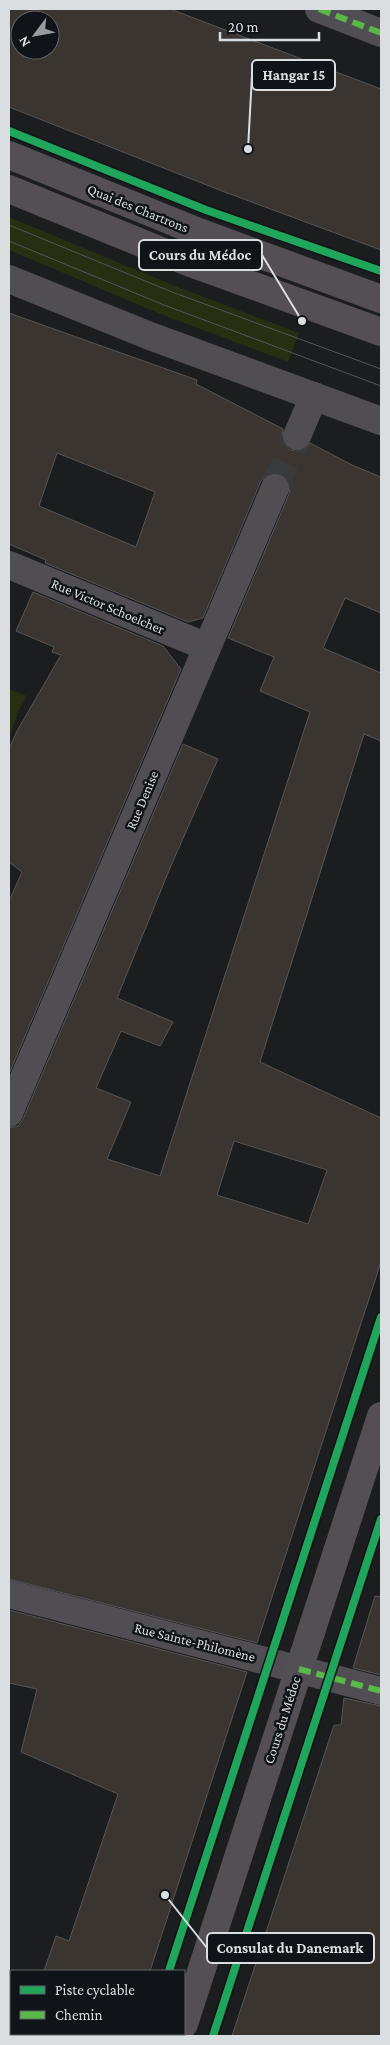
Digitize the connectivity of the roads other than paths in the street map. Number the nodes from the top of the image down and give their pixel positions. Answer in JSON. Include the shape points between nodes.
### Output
{"nodes":[{"id":1,"x":319,"y":9,"type":"edge"},
{"id":2,"x":381,"y":33,"type":"edge"},
{"id":3,"x":9,"y":155,"type":"edge"},
{"id":4,"x":9,"y":189,"type":"edge"},
{"id":5,"x":9,"y":279,"type":"edge"},
{"id":6,"x":381,"y":299,"type":"edge"},
{"id":7,"x":381,"y":332,"type":"edge"},
{"id":8,"x":314,"y":396,"type":"junction"},
{"id":9,"x":381,"y":421,"type":"edge"},
{"id":10,"x":297,"y":436,"type":"tunnel mouth"},
{"id":11,"x":275,"y":488,"type":"tunnel mouth"},
{"id":12,"x":9,"y":565,"type":"edge"},
{"id":13,"x":207,"y":647,"type":"junction"},
{"id":14,"x":9,"y":1113,"type":"edge"},
{"id":15,"x":381,"y":1416,"type":"edge"},
{"id":16,"x":9,"y":1594,"type":"edge"},
{"id":17,"x":299,"y":1669,"type":"junction"},
{"id":18,"x":381,"y":1691,"type":"edge"},
{"id":19,"x":185,"y":2021,"type":"edge"}],
"edges":[{"from":1,"to":2,"type":"street"},
{"from":3,"to":6,"type":"main road","name":"Quai des Chartrons","via":[[196,231]]},
{"from":4,"to":7,"type":"main road","via":[[188,262]]},
{"from":5,"to":8,"type":"street","via":[[150,336]]},
{"from":8,"to":9,"type":"street"},
{"from":8,"to":10,"type":"street"},
{"from":11,"to":13,"type":"street","name":"Rue Denise"},
{"from":12,"to":13,"type":"street","name":"Rue Victor Schoelcher"},
{"from":13,"to":14,"type":"street","name":"Rue Denise"},
{"from":15,"to":17,"type":"main road","name":"Cours du Médoc"},
{"from":16,"to":17,"type":"street","name":"Rue Sainte-Philomène"},
{"from":17,"to":18,"type":"street","name":"Rue Sainte-Philomène"},
{"from":17,"to":19,"type":"main road","name":"Cours du Médoc"}]}
